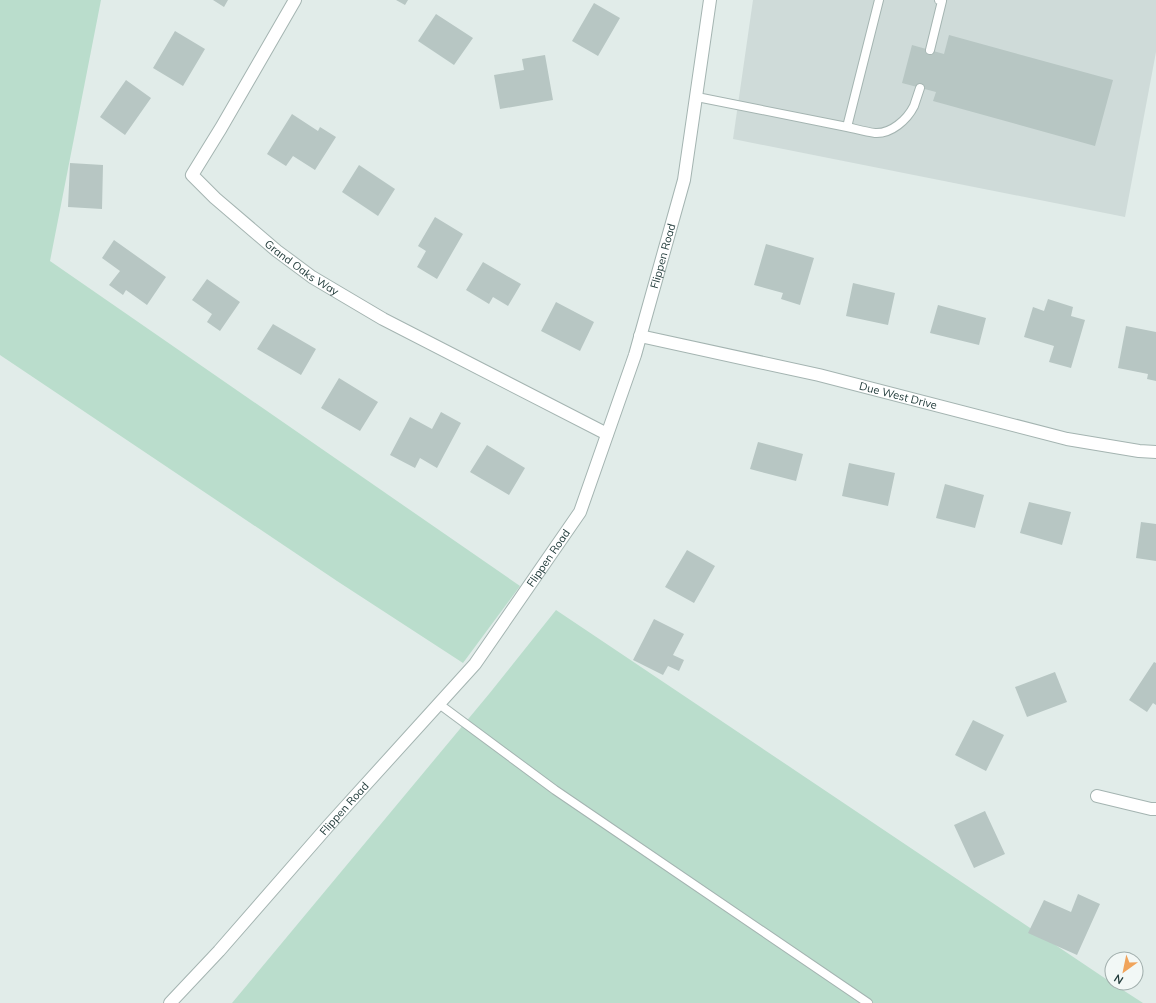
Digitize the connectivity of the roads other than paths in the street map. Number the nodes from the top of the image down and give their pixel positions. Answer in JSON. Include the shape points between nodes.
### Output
{"nodes":[{"id":1,"x":296,"y":0,"type":"edge"},
{"id":2,"x":710,"y":0,"type":"edge"},
{"id":3,"x":879,"y":0,"type":"edge"},
{"id":4,"x":939,"y":0,"type":"edge"},
{"id":5,"x":930,"y":50,"type":"dead end"},
{"id":6,"x":920,"y":88,"type":"dead end"},
{"id":7,"x":697,"y":97,"type":"junction"},
{"id":8,"x":847,"y":127,"type":"junction"},
{"id":9,"x":640,"y":336,"type":"junction"},
{"id":10,"x":607,"y":434,"type":"junction"},
{"id":11,"x":1156,"y":452,"type":"edge"},
{"id":12,"x":439,"y":704,"type":"junction"},
{"id":13,"x":1096,"y":796,"type":"dead end"},
{"id":14,"x":1156,"y":809,"type":"edge"},
{"id":15,"x":170,"y":1003,"type":"edge"},
{"id":16,"x":868,"y":1003,"type":"edge"}],
"edges":[{"from":1,"to":10,"type":"street","name":"Grand Oaks Way","via":[[192,175],[277,251],[312,277],[383,319]]},
{"from":2,"to":7,"type":"street","name":"Flippen Road"},
{"from":3,"to":8,"type":"lane"},
{"from":4,"to":5,"type":"lane","via":[[942,1]]},
{"from":6,"to":8,"type":"lane","via":[[914,106],[905,118],[890,130],[875,133]]},
{"from":7,"to":8,"type":"lane"},
{"from":7,"to":9,"type":"street","name":"Flippen Road","via":[[684,180]]},
{"from":9,"to":10,"type":"street","name":"Flippen Road"},
{"from":9,"to":11,"type":"street","name":"Due West Drive","via":[[818,375],[1067,439]]},
{"from":10,"to":12,"type":"street","name":"Flippen Road","via":[[580,512],[475,664]]},
{"from":12,"to":15,"type":"street","name":"Flippen Road"},
{"from":12,"to":16,"type":"lane","via":[[554,790]]},
{"from":13,"to":14,"type":"street"}]}
